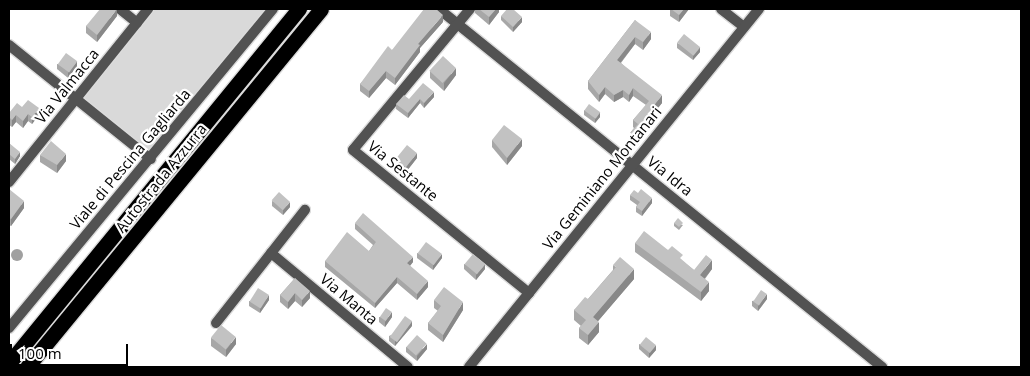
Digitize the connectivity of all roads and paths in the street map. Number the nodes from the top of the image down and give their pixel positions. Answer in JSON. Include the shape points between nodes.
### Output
{"nodes":[{"id":1,"x":120,"y":9,"type":"edge"},
{"id":2,"x":148,"y":9,"type":"edge"},
{"id":3,"x":273,"y":9,"type":"edge"},
{"id":4,"x":299,"y":9,"type":"edge"},
{"id":5,"x":321,"y":9,"type":"edge"},
{"id":6,"x":439,"y":9,"type":"edge"},
{"id":7,"x":470,"y":9,"type":"edge"},
{"id":8,"x":721,"y":9,"type":"edge"},
{"id":9,"x":759,"y":9,"type":"edge"},
{"id":10,"x":137,"y":22,"type":"junction"},
{"id":11,"x":458,"y":24,"type":"junction"},
{"id":12,"x":744,"y":27,"type":"junction"},
{"id":13,"x":9,"y":45,"type":"edge"},
{"id":14,"x":76,"y":98,"type":"junction"},
{"id":15,"x":150,"y":159,"type":"junction"},
{"id":16,"x":632,"y":166,"type":"junction"},
{"id":17,"x":11,"y":175,"type":"edge"},
{"id":18,"x":305,"y":210,"type":"dead end"},
{"id":19,"x":271,"y":253,"type":"junction"},
{"id":20,"x":529,"y":293,"type":"junction"},
{"id":21,"x":216,"y":323,"type":"dead end"},
{"id":22,"x":9,"y":328,"type":"edge"},
{"id":23,"x":9,"y":363,"type":"edge"},
{"id":24,"x":27,"y":367,"type":"edge"},
{"id":25,"x":408,"y":367,"type":"edge"},
{"id":26,"x":469,"y":367,"type":"edge"},
{"id":27,"x":882,"y":367,"type":"edge"}],
"edges":[{"from":1,"to":10,"type":"street"},
{"from":2,"to":10,"type":"street","name":"Via Valmacca"},
{"from":3,"to":15,"type":"street","name":"Viale di Pescina Gagliarda"},
{"from":4,"to":23,"type":"highway","name":"Autostrada Azzurra"},
{"from":5,"to":24,"type":"highway","name":"Autostrada Azzurra"},
{"from":6,"to":11,"type":"street","name":"Via Idra"},
{"from":7,"to":11,"type":"street","name":"Via Sestante"},
{"from":8,"to":12,"type":"street"},
{"from":9,"to":12,"type":"street","name":"Via Geminiano Montanari"},
{"from":10,"to":14,"type":"street","name":"Via Valmacca"},
{"from":11,"to":16,"type":"street","name":"Via Idra"},
{"from":11,"to":20,"type":"street","name":"Via Sestante","via":[[354,150]]},
{"from":12,"to":16,"type":"street","name":"Via Geminiano Montanari"},
{"from":13,"to":14,"type":"street"},
{"from":14,"to":15,"type":"street"},
{"from":14,"to":17,"type":"street","name":"Via Valmacca"},
{"from":15,"to":22,"type":"street","name":"Viale di Pescina Gagliarda"},
{"from":16,"to":20,"type":"street","name":"Via Geminiano Montanari"},
{"from":16,"to":27,"type":"street","name":"Via Idra"},
{"from":18,"to":19,"type":"street"},
{"from":19,"to":21,"type":"street"},
{"from":19,"to":25,"type":"street","name":"Via Manta"},
{"from":20,"to":26,"type":"street","name":"Via Geminiano Montanari"}]}
